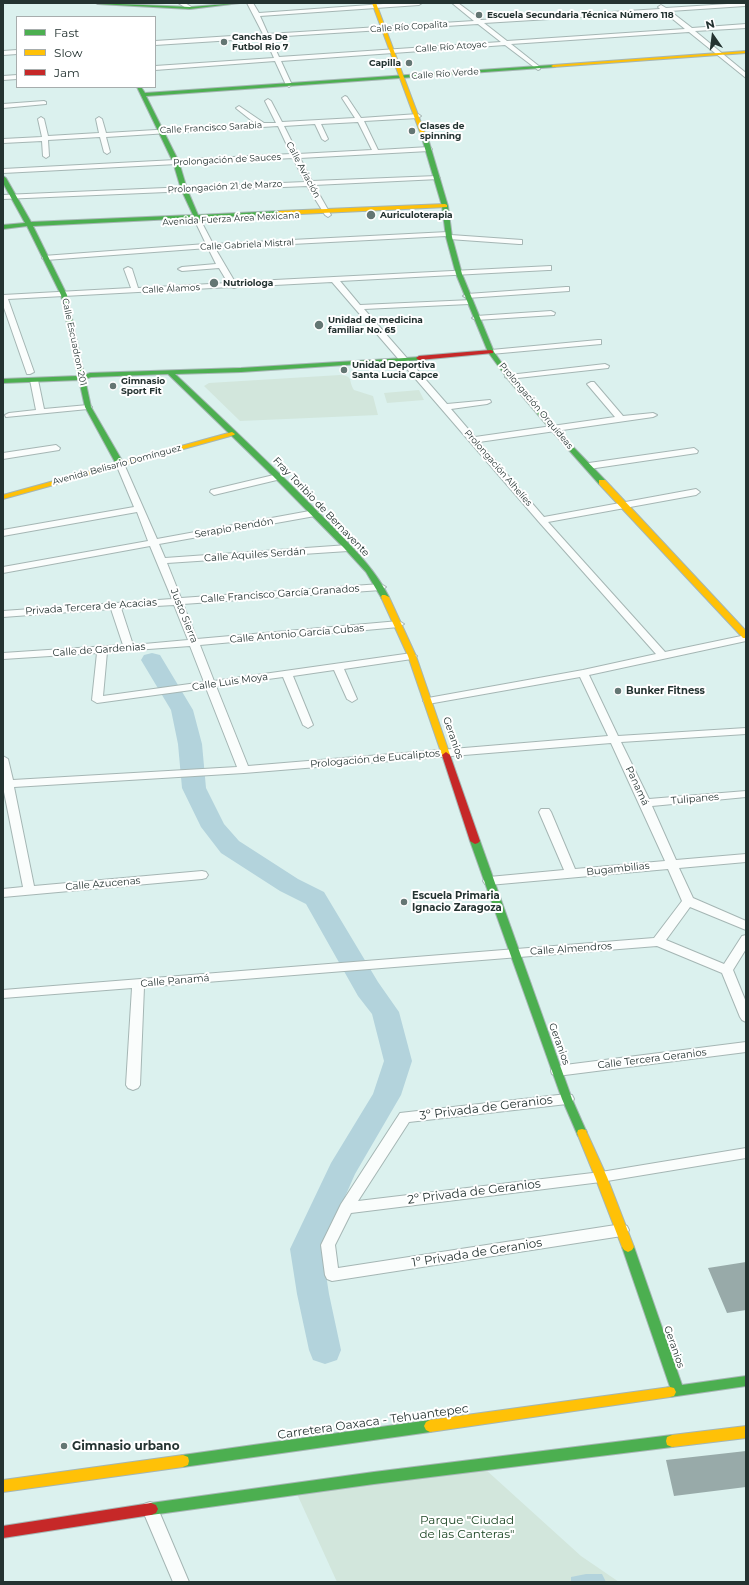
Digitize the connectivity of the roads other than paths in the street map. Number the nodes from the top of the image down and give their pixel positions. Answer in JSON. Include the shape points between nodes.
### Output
{"nodes":[{"id":1,"x":94,"y":3,"type":"edge"},
{"id":2,"x":181,"y":3,"type":"edge"},
{"id":3,"x":235,"y":3,"type":"edge"},
{"id":4,"x":250,"y":3,"type":"edge"},
{"id":5,"x":419,"y":3,"type":"edge"},
{"id":6,"x":455,"y":3,"type":"edge"},
{"id":7,"x":655,"y":3,"type":"edge"},
{"id":8,"x":375,"y":4,"type":"edge"},
{"id":9,"x":743,"y":5,"type":"dead end"},
{"id":10,"x":99,"y":8,"type":"edge"},
{"id":11,"x":190,"y":8,"type":"junction"},
{"id":12,"x":664,"y":10,"type":"junction"},
{"id":13,"x":257,"y":15,"type":"junction"},
{"id":14,"x":480,"y":22,"type":"junction"},
{"id":15,"x":746,"y":26,"type":"edge"},
{"id":16,"x":385,"y":29,"type":"junction"},
{"id":17,"x":691,"y":31,"type":"junction"},
{"id":18,"x":267,"y":36,"type":"junction"},
{"id":19,"x":156,"y":43,"type":"edge"},
{"id":20,"x":508,"y":44,"type":"junction"},
{"id":21,"x":394,"y":51,"type":"junction"},
{"id":22,"x":16,"y":52,"type":"edge"},
{"id":23,"x":746,"y":52,"type":"edge"},
{"id":24,"x":3,"y":53,"type":"edge"},
{"id":25,"x":721,"y":54,"type":"junction"},
{"id":26,"x":278,"y":59,"type":"junction"},
{"id":27,"x":156,"y":68,"type":"edge"},
{"id":28,"x":538,"y":68,"type":"junction"},
{"id":29,"x":746,"y":76,"type":"edge"},
{"id":30,"x":16,"y":77,"type":"edge"},
{"id":31,"x":403,"y":77,"type":"junction"},
{"id":32,"x":3,"y":78,"type":"edge"},
{"id":33,"x":289,"y":85,"type":"junction"},
{"id":34,"x":141,"y":91,"type":"edge"},
{"id":35,"x":345,"y":98,"type":"dead end"},
{"id":36,"x":268,"y":101,"type":"dead end"},
{"id":37,"x":44,"y":103,"type":"dead end"},
{"id":38,"x":3,"y":106,"type":"edge"},
{"id":39,"x":239,"y":108,"type":"dead end"},
{"id":40,"x":418,"y":116,"type":"junction"},
{"id":41,"x":41,"y":119,"type":"dead end"},
{"id":42,"x":99,"y":119,"type":"dead end"},
{"id":43,"x":360,"y":120,"type":"junction"},
{"id":44,"x":317,"y":122,"type":"junction"},
{"id":45,"x":279,"y":124,"type":"junction"},
{"id":46,"x":262,"y":125,"type":"junction"},
{"id":47,"x":160,"y":131,"type":"junction"},
{"id":48,"x":102,"y":134,"type":"junction"},
{"id":49,"x":45,"y":138,"type":"junction"},
{"id":50,"x":324,"y":139,"type":"dead end"},
{"id":51,"x":3,"y":141,"type":"edge"},
{"id":52,"x":428,"y":149,"type":"junction"},
{"id":53,"x":107,"y":152,"type":"dead end"},
{"id":54,"x":376,"y":152,"type":"junction"},
{"id":55,"x":46,"y":156,"type":"dead end"},
{"id":56,"x":296,"y":156,"type":"junction"},
{"id":57,"x":176,"y":162,"type":"junction"},
{"id":58,"x":3,"y":171,"type":"edge"},
{"id":59,"x":3,"y":178,"type":"edge"},
{"id":60,"x":437,"y":178,"type":"junction"},
{"id":61,"x":309,"y":183,"type":"junction"},
{"id":62,"x":184,"y":189,"type":"junction"},
{"id":63,"x":3,"y":197,"type":"edge"},
{"id":64,"x":14,"y":197,"type":"junction"},
{"id":65,"x":445,"y":208,"type":"junction"},
{"id":66,"x":327,"y":213,"type":"junction"},
{"id":67,"x":197,"y":219,"type":"junction"},
{"id":68,"x":29,"y":226,"type":"junction"},
{"id":69,"x":3,"y":227,"type":"edge"},
{"id":70,"x":449,"y":236,"type":"junction"},
{"id":71,"x":519,"y":242,"type":"dead end"},
{"id":72,"x":211,"y":246,"type":"junction"},
{"id":73,"x":46,"y":258,"type":"junction"},
{"id":74,"x":221,"y":266,"type":"junction"},
{"id":75,"x":548,"y":268,"type":"dead end"},
{"id":76,"x":128,"y":269,"type":"dead end"},
{"id":77,"x":182,"y":269,"type":"dead end"},
{"id":78,"x":459,"y":274,"type":"junction"},
{"id":79,"x":335,"y":280,"type":"junction"},
{"id":80,"x":234,"y":286,"type":"junction"},
{"id":81,"x":566,"y":289,"type":"dead end"},
{"id":82,"x":136,"y":291,"type":"junction"},
{"id":83,"x":64,"y":295,"type":"junction"},
{"id":84,"x":3,"y":297,"type":"edge"},
{"id":85,"x":468,"y":299,"type":"junction"},
{"id":86,"x":358,"y":307,"type":"junction"},
{"id":87,"x":551,"y":313,"type":"dead end"},
{"id":88,"x":476,"y":318,"type":"junction"},
{"id":89,"x":598,"y":342,"type":"dead end"},
{"id":90,"x":491,"y":352,"type":"junction"},
{"id":91,"x":404,"y":361,"type":"junction"},
{"id":92,"x":606,"y":366,"type":"dead end"},
{"id":93,"x":3,"y":373,"type":"edge"},
{"id":94,"x":171,"y":374,"type":"junction"},
{"id":95,"x":83,"y":375,"type":"junction"},
{"id":96,"x":32,"y":376,"type":"junction"},
{"id":97,"x":509,"y":377,"type":"junction"},
{"id":98,"x":3,"y":381,"type":"edge"},
{"id":99,"x":591,"y":384,"type":"dead end"},
{"id":100,"x":487,"y":402,"type":"dead end"},
{"id":101,"x":88,"y":407,"type":"junction"},
{"id":102,"x":445,"y":407,"type":"junction"},
{"id":103,"x":41,"y":412,"type":"junction"},
{"id":104,"x":9,"y":415,"type":"dead end"},
{"id":105,"x":654,"y":415,"type":"dead end"},
{"id":106,"x":621,"y":419,"type":"junction"},
{"id":107,"x":553,"y":428,"type":"junction"},
{"id":108,"x":232,"y":434,"type":"junction"},
{"id":109,"x":474,"y":440,"type":"junction"},
{"id":110,"x":56,"y":448,"type":"dead end"},
{"id":111,"x":694,"y":451,"type":"dead end"},
{"id":112,"x":3,"y":456,"type":"edge"},
{"id":113,"x":120,"y":464,"type":"junction"},
{"id":114,"x":589,"y":466,"type":"junction"},
{"id":115,"x":278,"y":477,"type":"junction"},
{"id":116,"x":214,"y":492,"type":"dead end"},
{"id":117,"x":696,"y":492,"type":"dead end"},
{"id":118,"x":3,"y":496,"type":"edge"},
{"id":119,"x":624,"y":505,"type":"junction"},
{"id":120,"x":140,"y":509,"type":"junction"},
{"id":121,"x":315,"y":513,"type":"junction"},
{"id":122,"x":542,"y":520,"type":"junction"},
{"id":123,"x":3,"y":534,"type":"edge"},
{"id":124,"x":154,"y":543,"type":"junction"},
{"id":125,"x":348,"y":548,"type":"junction"},
{"id":126,"x":161,"y":561,"type":"junction"},
{"id":127,"x":3,"y":570,"type":"edge"},
{"id":128,"x":381,"y":587,"type":"junction"},
{"id":129,"x":179,"y":602,"type":"junction"},
{"id":130,"x":115,"y":606,"type":"junction"},
{"id":131,"x":3,"y":614,"type":"edge"},
{"id":132,"x":399,"y":624,"type":"junction"},
{"id":133,"x":746,"y":637,"type":"edge"},
{"id":134,"x":194,"y":643,"type":"junction"},
{"id":135,"x":130,"y":648,"type":"junction"},
{"id":136,"x":102,"y":651,"type":"junction"},
{"id":137,"x":3,"y":656,"type":"edge"},
{"id":138,"x":412,"y":656,"type":"junction"},
{"id":139,"x":663,"y":656,"type":"junction"},
{"id":140,"x":338,"y":667,"type":"junction"},
{"id":141,"x":583,"y":673,"type":"junction"},
{"id":142,"x":287,"y":674,"type":"junction"},
{"id":143,"x":210,"y":685,"type":"junction"},
{"id":144,"x":352,"y":699,"type":"dead end"},
{"id":145,"x":428,"y":702,"type":"junction"},
{"id":146,"x":308,"y":725,"type":"dead end"},
{"id":147,"x":746,"y":731,"type":"edge"},
{"id":148,"x":615,"y":739,"type":"junction"},
{"id":149,"x":446,"y":753,"type":"junction"},
{"id":150,"x":3,"y":759,"type":"edge"},
{"id":151,"x":244,"y":770,"type":"junction"},
{"id":152,"x":6,"y":784,"type":"edge"},
{"id":153,"x":746,"y":794,"type":"edge"},
{"id":154,"x":645,"y":803,"type":"junction"},
{"id":155,"x":546,"y":812,"type":"dead end"},
{"id":156,"x":746,"y":858,"type":"edge"},
{"id":157,"x":671,"y":864,"type":"junction"},
{"id":158,"x":571,"y":873,"type":"junction"},
{"id":159,"x":202,"y":875,"type":"dead end"},
{"id":160,"x":490,"y":881,"type":"junction"},
{"id":161,"x":29,"y":890,"type":"junction"},
{"id":162,"x":3,"y":893,"type":"edge"},
{"id":163,"x":688,"y":901,"type":"junction"},
{"id":164,"x":746,"y":926,"type":"edge"},
{"id":165,"x":746,"y":939,"type":"edge"},
{"id":166,"x":658,"y":942,"type":"junction"},
{"id":167,"x":515,"y":953,"type":"junction"},
{"id":168,"x":371,"y":965,"type":"joint"},
{"id":169,"x":727,"y":970,"type":"junction"},
{"id":170,"x":138,"y":984,"type":"junction"},
{"id":171,"x":3,"y":994,"type":"edge"},
{"id":172,"x":746,"y":1017,"type":"edge"},
{"id":173,"x":746,"y":1047,"type":"edge"},
{"id":174,"x":557,"y":1071,"type":"junction"},
{"id":175,"x":133,"y":1085,"type":"dead end"},
{"id":176,"x":567,"y":1099,"type":"junction"},
{"id":177,"x":746,"y":1153,"type":"edge"},
{"id":178,"x":601,"y":1177,"type":"junction"},
{"id":179,"x":346,"y":1208,"type":"junction"},
{"id":180,"x":622,"y":1230,"type":"junction"},
{"id":181,"x":746,"y":1381,"type":"edge"},
{"id":182,"x":678,"y":1391,"type":"junction"},
{"id":183,"x":746,"y":1432,"type":"edge"},
{"id":184,"x":3,"y":1486,"type":"edge"},
{"id":185,"x":149,"y":1509,"type":"junction"},
{"id":186,"x":3,"y":1532,"type":"edge"},
{"id":187,"x":181,"y":1582,"type":"edge"}],
"edges":[{"from":1,"to":10,"type":"street"},
{"from":2,"to":11,"type":"street"},
{"from":3,"to":11,"type":"street"},
{"from":4,"to":13,"type":"street"},
{"from":5,"to":8,"type":"street"},
{"from":6,"to":14,"type":"street"},
{"from":7,"to":12,"type":"street"},
{"from":8,"to":13,"type":"street"},
{"from":8,"to":16,"type":"street","name":"Prolongación Orquídeas"},
{"from":9,"to":12,"type":"street","name":"Calle Río Copalita"},
{"from":10,"to":11,"type":"street"},
{"from":12,"to":14,"type":"street","name":"Calle Río Copalita"},
{"from":12,"to":17,"type":"street"},
{"from":13,"to":18,"type":"street"},
{"from":14,"to":16,"type":"street","name":"Calle Río Copalita"},
{"from":14,"to":20,"type":"street"},
{"from":15,"to":17,"type":"street","name":"Calle Río Atoyac"},
{"from":16,"to":18,"type":"street","name":"Calle Río Copalita"},
{"from":16,"to":21,"type":"street","name":"Prolongación Orquídeas"},
{"from":17,"to":20,"type":"street","name":"Calle Río Atoyac"},
{"from":17,"to":25,"type":"street"},
{"from":18,"to":19,"type":"street","name":"Calle Río Copalita"},
{"from":18,"to":26,"type":"street"},
{"from":20,"to":21,"type":"street","name":"Calle Río Atoyac"},
{"from":20,"to":28,"type":"street"},
{"from":21,"to":26,"type":"street","name":"Calle Río Atoyac"},
{"from":21,"to":31,"type":"street","name":"Prolongación Orquídeas"},
{"from":22,"to":24,"type":"street"},
{"from":23,"to":25,"type":"street","name":"Calle Río Verde"},
{"from":25,"to":28,"type":"street","name":"Calle Río Verde"},
{"from":25,"to":29,"type":"street"},
{"from":26,"to":27,"type":"street","name":"Calle Río Atoyac"},
{"from":26,"to":33,"type":"street"},
{"from":28,"to":31,"type":"street","name":"Calle Río Verde"},
{"from":30,"to":32,"type":"street"},
{"from":31,"to":33,"type":"street","name":"Calle Río Verde"},
{"from":31,"to":40,"type":"street","name":"Prolongación Orquídeas"},
{"from":33,"to":34,"type":"street","name":"Calle Río Verde"},
{"from":34,"to":47,"type":"street"},
{"from":35,"to":43,"type":"street"},
{"from":36,"to":45,"type":"street","name":"Calle Aviación"},
{"from":37,"to":38,"type":"street"},
{"from":39,"to":46,"type":"street"},
{"from":40,"to":43,"type":"street","name":"Calle Francisco Sarabia"},
{"from":40,"to":52,"type":"street","name":"Prolongación Orquídeas"},
{"from":41,"to":49,"type":"street"},
{"from":42,"to":48,"type":"street"},
{"from":43,"to":44,"type":"street","name":"Calle Francisco Sarabia"},
{"from":43,"to":54,"type":"street"},
{"from":44,"to":45,"type":"street","name":"Calle Francisco Sarabia"},
{"from":44,"to":50,"type":"street"},
{"from":45,"to":46,"type":"street","name":"Calle Francisco Sarabia"},
{"from":45,"to":56,"type":"street","name":"Calle Aviación"},
{"from":46,"to":47,"type":"street","name":"Calle Francisco Sarabia"},
{"from":47,"to":48,"type":"street","name":"Calle Francisco Sarabia"},
{"from":47,"to":57,"type":"street"},
{"from":48,"to":49,"type":"street","name":"Calle Francisco Sarabia"},
{"from":48,"to":53,"type":"street"},
{"from":49,"to":51,"type":"street","name":"Calle Francisco Sarabia"},
{"from":49,"to":55,"type":"street"},
{"from":52,"to":54,"type":"street","name":"Prolongación de Sauces"},
{"from":52,"to":60,"type":"street","name":"Prolongación Orquídeas"},
{"from":54,"to":56,"type":"street","name":"Prolongación de Sauces"},
{"from":56,"to":57,"type":"street","name":"Prolongación de Sauces"},
{"from":56,"to":61,"type":"street","name":"Calle Aviación"},
{"from":57,"to":58,"type":"street","name":"Prolongación de Sauces"},
{"from":57,"to":62,"type":"street"},
{"from":59,"to":64,"type":"street","name":"Calle Escuadron 201"},
{"from":60,"to":61,"type":"street","name":"Prolongación 21 de Marzo"},
{"from":60,"to":65,"type":"street","name":"Prolongación Orquídeas"},
{"from":61,"to":62,"type":"street","name":"Prolongación 21 de Marzo"},
{"from":61,"to":66,"type":"street","name":"Calle Aviación"},
{"from":62,"to":64,"type":"street","name":"Prolongación 21 de Marzo"},
{"from":62,"to":67,"type":"street"},
{"from":63,"to":64,"type":"street","name":"Prolongación 21 de Marzo"},
{"from":64,"to":68,"type":"street","name":"Calle Escuadron 201"},
{"from":65,"to":66,"type":"street","name":"Avenida Fuerza Área Mexicana"},
{"from":65,"to":70,"type":"street","name":"Prolongación Orquídeas"},
{"from":66,"to":67,"type":"street","name":"Avenida Fuerza Área Mexicana"},
{"from":67,"to":68,"type":"street","name":"Avenida Fuerza Área Mexicana"},
{"from":67,"to":72,"type":"street"},
{"from":68,"to":69,"type":"street","name":"Avenida Fuerza Área Mexicana"},
{"from":68,"to":73,"type":"street","name":"Calle Escuadron 201"},
{"from":70,"to":71,"type":"street","name":"Calle Gabriela Mistral"},
{"from":70,"to":72,"type":"street","name":"Calle Gabriela Mistral"},
{"from":70,"to":78,"type":"street","name":"Prolongación Orquídeas"},
{"from":72,"to":73,"type":"street","name":"Calle Gabriela Mistral"},
{"from":72,"to":74,"type":"street"},
{"from":73,"to":83,"type":"street","name":"Calle Escuadron 201"},
{"from":74,"to":77,"type":"street"},
{"from":74,"to":80,"type":"street"},
{"from":75,"to":78,"type":"street","name":"Calle Álamos"},
{"from":76,"to":82,"type":"street"},
{"from":78,"to":79,"type":"street","name":"Calle Álamos"},
{"from":78,"to":85,"type":"street","name":"Prolongación Orquídeas"},
{"from":79,"to":80,"type":"street","name":"Calle Álamos"},
{"from":79,"to":86,"type":"street","name":"Prolongación Alhelíes"},
{"from":80,"to":82,"type":"street","name":"Calle Álamos"},
{"from":81,"to":85,"type":"street"},
{"from":82,"to":83,"type":"street","name":"Calle Álamos"},
{"from":83,"to":84,"type":"street","name":"Calle Álamos"},
{"from":83,"to":95,"type":"street","name":"Calle Escuadron 201"},
{"from":84,"to":96,"type":"street"},
{"from":85,"to":86,"type":"street"},
{"from":85,"to":88,"type":"street","name":"Prolongación Orquídeas"},
{"from":86,"to":91,"type":"street","name":"Prolongación Alhelíes"},
{"from":87,"to":88,"type":"street"},
{"from":88,"to":90,"type":"street","name":"Prolongación Orquídeas"},
{"from":89,"to":90,"type":"street"},
{"from":90,"to":91,"type":"street"},
{"from":90,"to":97,"type":"street","name":"Prolongación Orquídeas"},
{"from":91,"to":94,"type":"street"},
{"from":91,"to":102,"type":"street","name":"Prolongación Alhelíes"},
{"from":92,"to":97,"type":"street"},
{"from":93,"to":96,"type":"street"},
{"from":94,"to":95,"type":"street"},
{"from":94,"to":108,"type":"street","name":"Fray Toribio de Bernavente"},
{"from":95,"to":96,"type":"street"},
{"from":95,"to":101,"type":"street","name":"Calle Escuadron 201"},
{"from":96,"to":98,"type":"street"},
{"from":96,"to":103,"type":"street"},
{"from":97,"to":107,"type":"street","name":"Prolongación Orquídeas"},
{"from":99,"to":106,"type":"street"},
{"from":100,"to":102,"type":"street"},
{"from":101,"to":103,"type":"street"},
{"from":101,"to":113,"type":"street","name":"Calle Escuadron 201"},
{"from":102,"to":109,"type":"street","name":"Prolongación Alhelíes"},
{"from":103,"to":104,"type":"street"},
{"from":105,"to":106,"type":"street"},
{"from":106,"to":107,"type":"street"},
{"from":107,"to":109,"type":"street"},
{"from":107,"to":114,"type":"street","name":"Prolongación Orquídeas"},
{"from":108,"to":113,"type":"street","name":"Avenida Belisario Domínguez"},
{"from":108,"to":115,"type":"street","name":"Fray Toribio de Bernavente"},
{"from":109,"to":122,"type":"street","name":"Prolongación Alhelíes"},
{"from":110,"to":112,"type":"street"},
{"from":111,"to":114,"type":"street"},
{"from":113,"to":118,"type":"street","name":"Avenida Belisario Domínguez"},
{"from":113,"to":120,"type":"street","name":"Justo Sierra"},
{"from":114,"to":119,"type":"street","name":"Prolongación Orquídeas"},
{"from":115,"to":116,"type":"street"},
{"from":115,"to":121,"type":"street","name":"Fray Toribio de Bernavente"},
{"from":117,"to":119,"type":"street"},
{"from":119,"to":122,"type":"street"},
{"from":119,"to":133,"type":"street","name":"Prolongación Orquídeas"},
{"from":120,"to":123,"type":"street"},
{"from":120,"to":124,"type":"street","name":"Justo Sierra"},
{"from":121,"to":124,"type":"street","name":"Serapio Rendón"},
{"from":121,"to":125,"type":"street","name":"Fray Toribio de Bernavente"},
{"from":122,"to":139,"type":"street","name":"Prolongación Alhelíes"},
{"from":124,"to":126,"type":"street","name":"Justo Sierra"},
{"from":124,"to":127,"type":"street","name":"Serapio Rendón"},
{"from":125,"to":126,"type":"street","name":"Calle Aquiles Serdán"},
{"from":125,"to":128,"type":"street","name":"Fray Toribio de Bernavente"},
{"from":126,"to":129,"type":"street","name":"Justo Sierra"},
{"from":128,"to":129,"type":"street","name":"Calle Francisco García Granados"},
{"from":128,"to":132,"type":"street","name":"Fray Toribio de Bernavente"},
{"from":129,"to":130,"type":"street","name":"Privada Tercera de Acacias"},
{"from":129,"to":134,"type":"street","name":"Justo Sierra"},
{"from":130,"to":131,"type":"street","name":"Privada Tercera de Acacias"},
{"from":130,"to":135,"type":"street"},
{"from":132,"to":134,"type":"street","name":"Calle Antonio García Cubas"},
{"from":132,"to":138,"type":"street","name":"Fray Toribio de Bernavente"},
{"from":133,"to":139,"type":"street"},
{"from":134,"to":135,"type":"street","name":"Calle de Gardenias"},
{"from":134,"to":143,"type":"street","name":"Justo Sierra"},
{"from":135,"to":136,"type":"street","name":"Calle de Gardenias"},
{"from":136,"to":137,"type":"street","name":"Calle de Gardenias"},
{"from":136,"to":143,"type":"street","name":"Calle Luis Moya","via":[[97,700]]},
{"from":138,"to":140,"type":"street","name":"Calle Luis Moya"},
{"from":138,"to":145,"type":"street","name":"Fray Toribio de Bernavente"},
{"from":139,"to":141,"type":"street"},
{"from":140,"to":142,"type":"street","name":"Calle Luis Moya"},
{"from":140,"to":144,"type":"street"},
{"from":141,"to":145,"type":"street"},
{"from":141,"to":148,"type":"street","name":"Panamá"},
{"from":142,"to":143,"type":"street","name":"Calle Luis Moya"},
{"from":142,"to":146,"type":"street"},
{"from":143,"to":151,"type":"street","name":"Justo Sierra"},
{"from":145,"to":149,"type":"street","name":"Geranios"},
{"from":147,"to":148,"type":"street","name":"Prologación de Eucaliptos"},
{"from":148,"to":149,"type":"street","name":"Prologación de Eucaliptos"},
{"from":148,"to":154,"type":"street","name":"Panamá"},
{"from":149,"to":151,"type":"street","name":"Prologación de Eucaliptos"},
{"from":149,"to":160,"type":"street","name":"Geranios"},
{"from":150,"to":152,"type":"street"},
{"from":151,"to":152,"type":"street","name":"Prologación de Eucaliptos"},
{"from":152,"to":161,"type":"street"},
{"from":153,"to":154,"type":"street","name":"Tulipanes"},
{"from":154,"to":157,"type":"street","name":"Panamá"},
{"from":155,"to":158,"type":"street"},
{"from":156,"to":157,"type":"street","name":"Bugambilias"},
{"from":157,"to":158,"type":"street","name":"Bugambilias"},
{"from":157,"to":163,"type":"street","name":"Panamá"},
{"from":158,"to":160,"type":"street","name":"Bugambilias"},
{"from":159,"to":161,"type":"street","name":"Calle Azucenas"},
{"from":160,"to":167,"type":"street","name":"Geranios"},
{"from":161,"to":162,"type":"street","name":"Calle Azucenas"},
{"from":163,"to":164,"type":"street"},
{"from":163,"to":166,"type":"street"},
{"from":165,"to":169,"type":"street"},
{"from":166,"to":167,"type":"street","name":"Calle Almendros"},
{"from":166,"to":169,"type":"street"},
{"from":167,"to":168,"type":"street","name":"Calle Almendros"},
{"from":167,"to":174,"type":"street","name":"Geranios"},
{"from":168,"to":170,"type":"street","name":"Calle Panamá"},
{"from":169,"to":172,"type":"street"},
{"from":170,"to":171,"type":"street","name":"Calle Panamá"},
{"from":170,"to":175,"type":"street"},
{"from":173,"to":174,"type":"street","name":"Calle Tercera Geranios"},
{"from":174,"to":176,"type":"street","name":"Geranios"},
{"from":176,"to":178,"type":"street","name":"Geranios"},
{"from":176,"to":179,"type":"street","name":"3º Privada de Geranios","via":[[405,1118]]},
{"from":177,"to":178,"type":"street","name":"2º Privada de Geranios"},
{"from":178,"to":179,"type":"street","name":"2º Privada de Geranios"},
{"from":178,"to":180,"type":"street","name":"Geranios"},
{"from":179,"to":180,"type":"street","name":"1º Privada de Geranios","via":[[328,1245],[332,1275]]},
{"from":180,"to":182,"type":"street","name":"Geranios"},
{"from":181,"to":182,"type":"street","name":"Carretera Oaxaca - Tehuantepec"},
{"from":182,"to":184,"type":"street","name":"Carretera Oaxaca - Tehuantepec"},
{"from":183,"to":185,"type":"street","via":[[540,1455]]},
{"from":185,"to":186,"type":"street"},
{"from":185,"to":187,"type":"street"}]}
